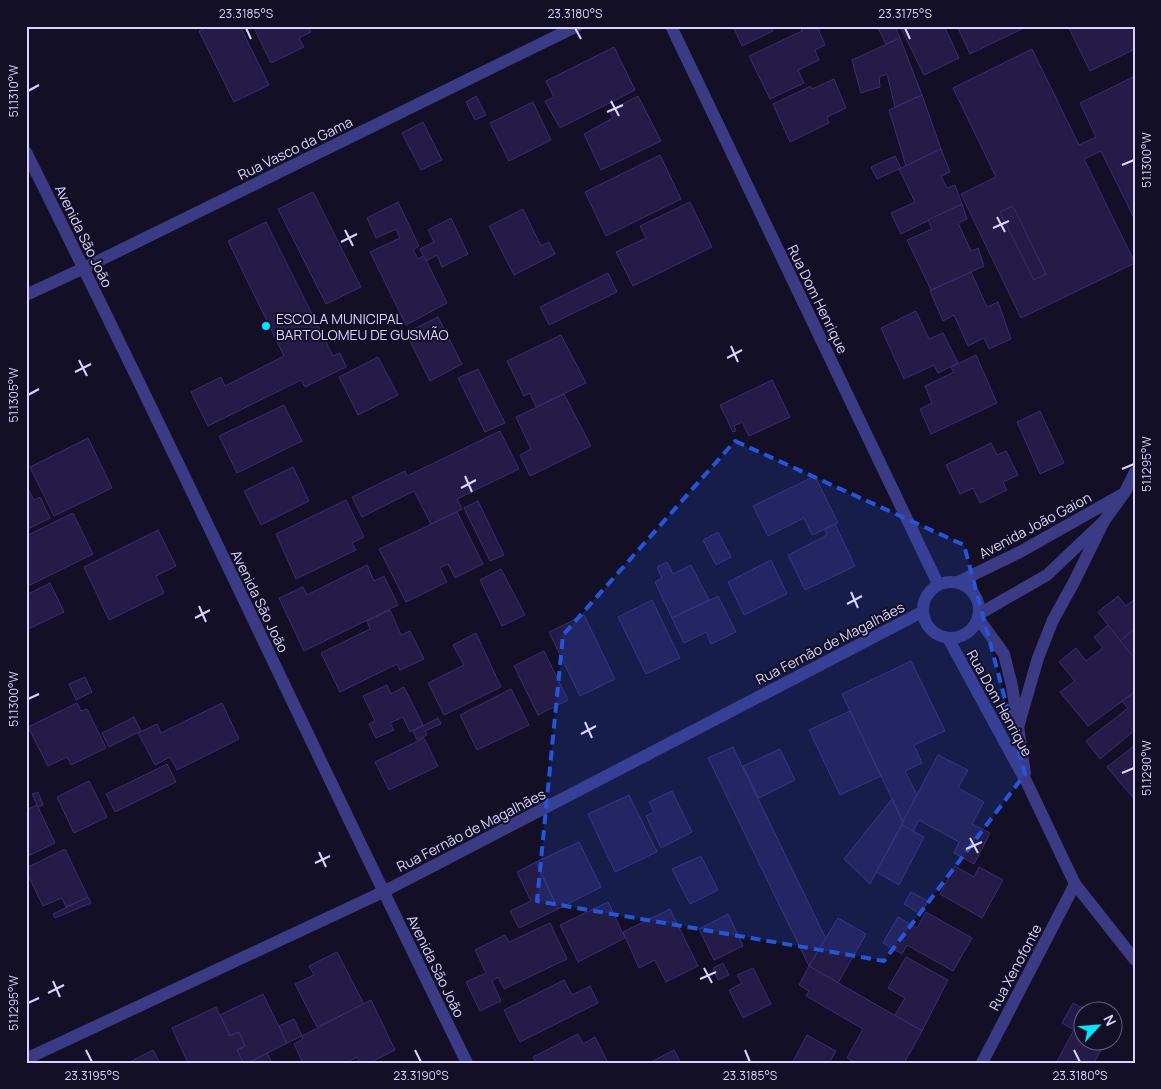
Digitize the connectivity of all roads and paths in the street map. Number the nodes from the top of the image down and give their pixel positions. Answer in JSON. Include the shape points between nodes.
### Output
{"nodes":[{"id":1,"x":577,"y":26,"type":"edge"},
{"id":2,"x":671,"y":26,"type":"edge"},
{"id":3,"x":26,"y":152,"type":"edge"},
{"id":4,"x":84,"y":268,"type":"junction"},
{"id":5,"x":26,"y":295,"type":"edge"},
{"id":6,"x":1135,"y":472,"type":"edge"},
{"id":7,"x":1125,"y":492,"type":"junction"},
{"id":8,"x":1104,"y":521,"type":"junction"},
{"id":9,"x":958,"y":582,"type":"junction"},
{"id":10,"x":938,"y":584,"type":"junction"},
{"id":11,"x":922,"y":612,"type":"junction"},
{"id":12,"x":978,"y":616,"type":"junction"},
{"id":13,"x":948,"y":638,"type":"junction"},
{"id":14,"x":1018,"y":727,"type":"junction"},
{"id":15,"x":1027,"y":783,"type":"junction"},
{"id":16,"x":1075,"y":884,"type":"junction"},
{"id":17,"x":383,"y":892,"type":"junction"},
{"id":18,"x":1135,"y":960,"type":"edge"},
{"id":19,"x":26,"y":1059,"type":"edge"},
{"id":20,"x":467,"y":1063,"type":"edge"},
{"id":21,"x":982,"y":1063,"type":"edge"}],
"edges":[{"from":1,"to":4,"type":"street","name":"Rua Vasco da Gama"},
{"from":2,"to":10,"type":"street","name":"Rua Dom Henrique"},
{"from":3,"to":4,"type":"street","name":"Avenida São João"},
{"from":4,"to":5,"type":"street","name":"Rua Vasco da Gama"},
{"from":4,"to":17,"type":"street","name":"Avenida São João"},
{"from":6,"to":7,"type":"street","name":"Avenida João Gaion"},
{"from":7,"to":8,"type":"street","name":"Avenida João Gaion"},
{"from":7,"to":9,"type":"street","name":"Avenida João Gaion","via":[[1028,548]]},
{"from":8,"to":12,"type":"street","name":"Avenida João Gaion","via":[[1046,575]]},
{"from":8,"to":14,"type":"street","via":[[1053,620]]},
{"from":9,"to":10,"type":"street"},
{"from":9,"to":12,"type":"street","via":[[974,594]]},
{"from":10,"to":11,"type":"street","via":[[926,595]]},
{"from":11,"to":13,"type":"street","via":[[930,630]]},
{"from":11,"to":17,"type":"street","name":"Rua Fernão de Magalhães"},
{"from":12,"to":13,"type":"street","via":[[972,629]]},
{"from":12,"to":14,"type":"street","name":"Rua Dom Henrique","via":[[1004,654]]},
{"from":13,"to":15,"type":"street","name":"Rua Dom Henrique"},
{"from":14,"to":15,"type":"street","name":"Rua Dom Henrique"},
{"from":15,"to":16,"type":"street","name":"Rua Dom Henrique"},
{"from":16,"to":18,"type":"street","name":"Rua Dom Henrique"},
{"from":16,"to":21,"type":"street","name":"Rua Xenofonte"},
{"from":17,"to":19,"type":"street","name":"Rua Fernão de Magalhães"},
{"from":17,"to":20,"type":"street","name":"Avenida São João"}]}
